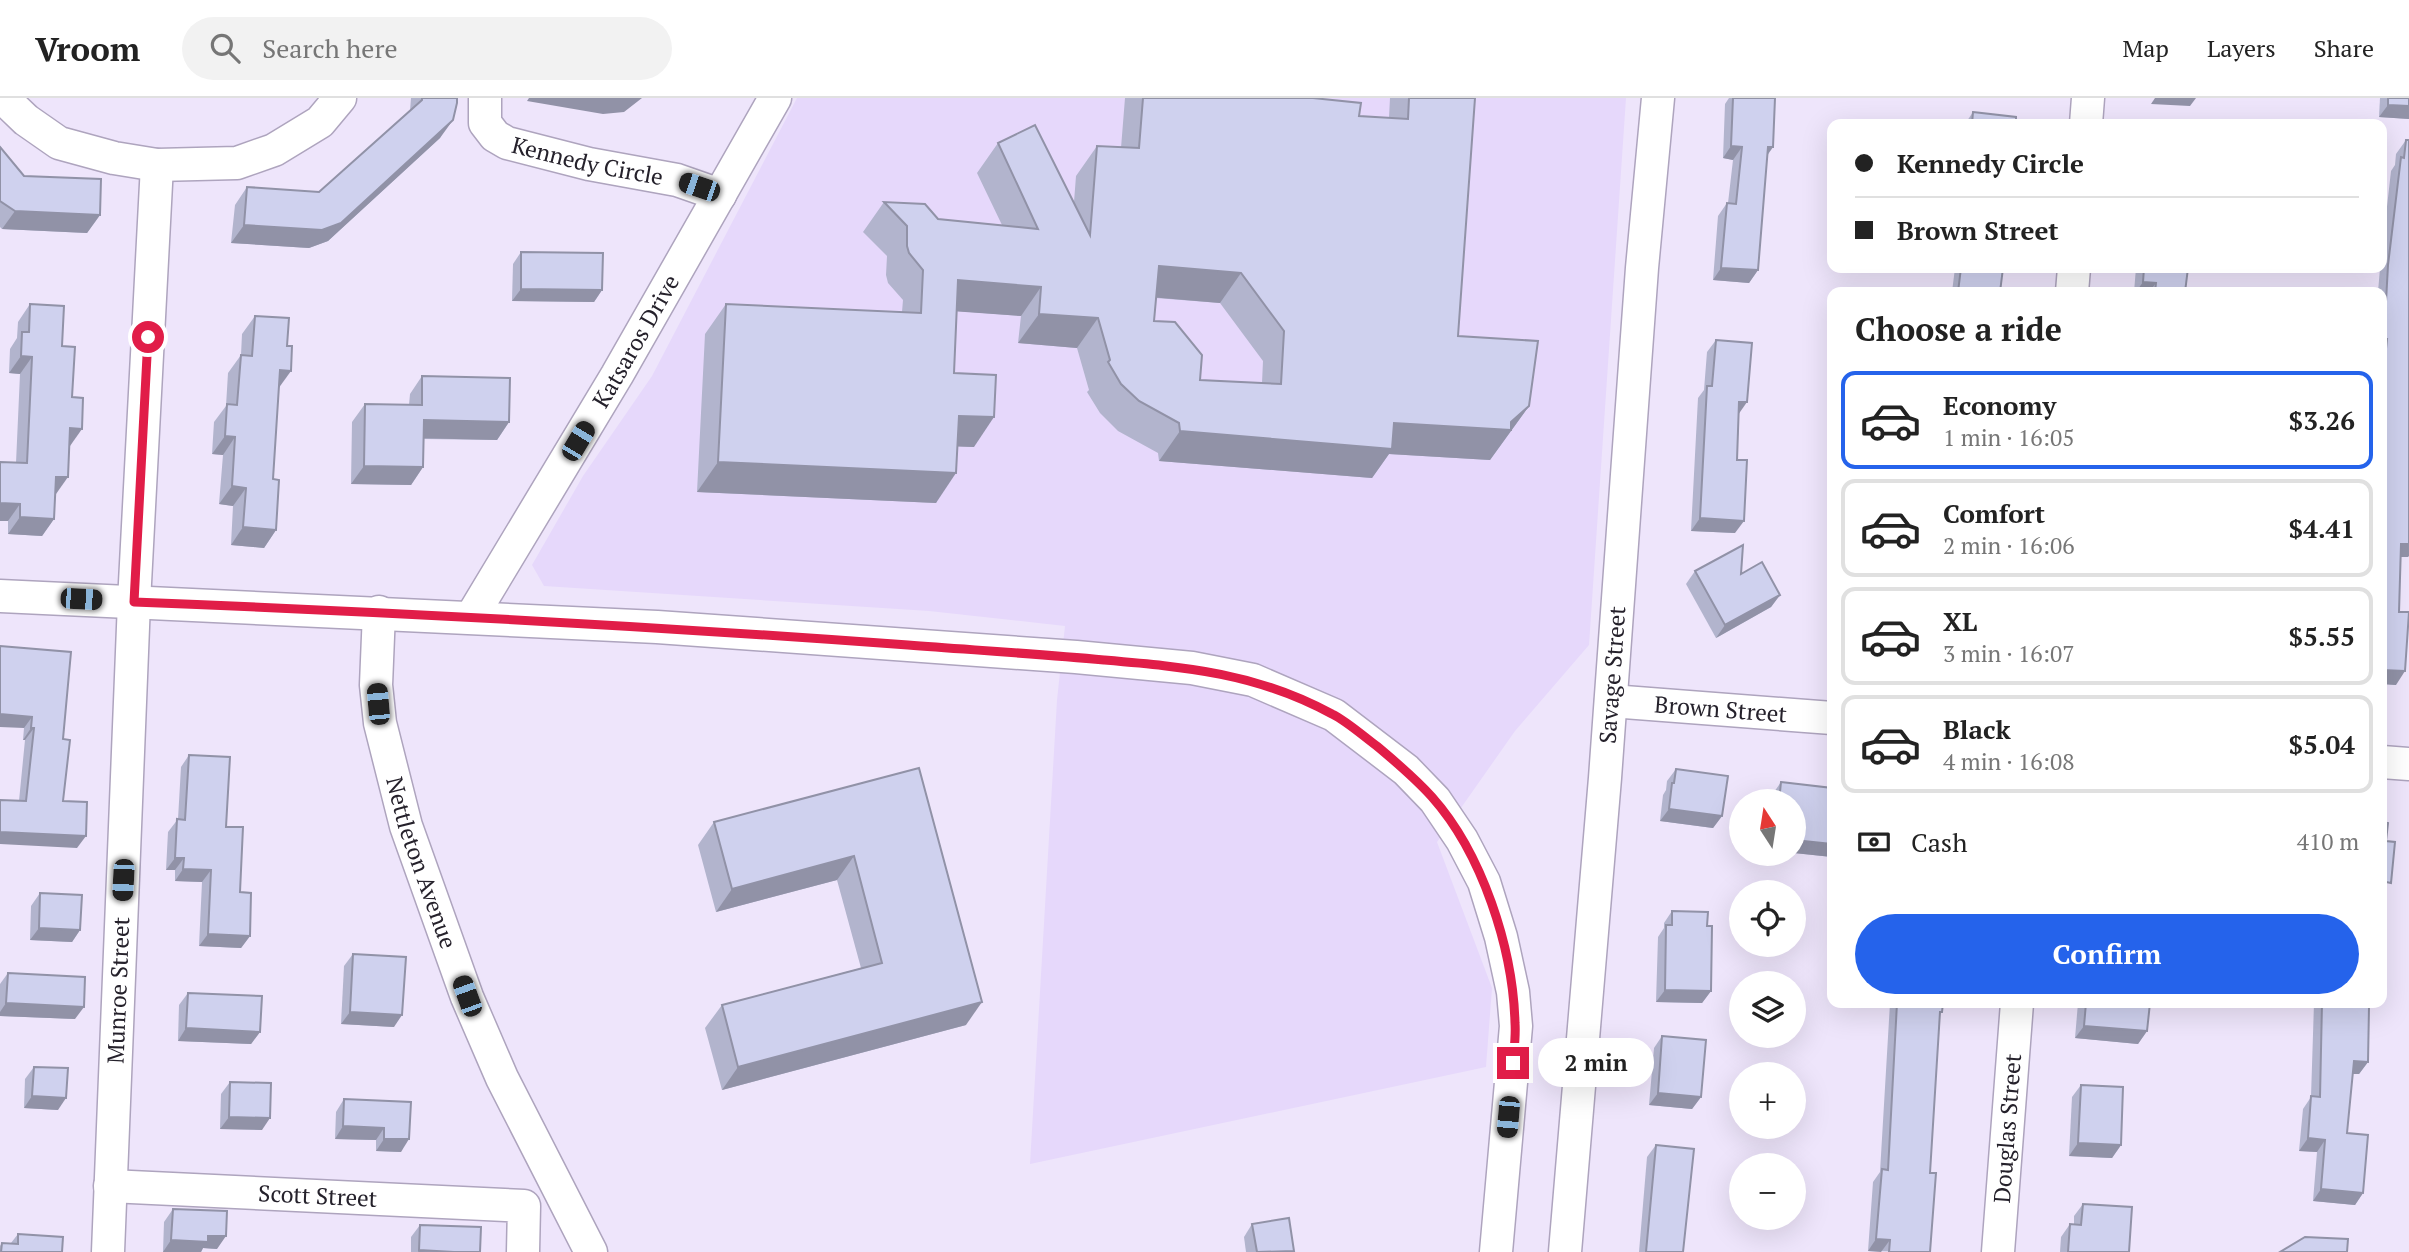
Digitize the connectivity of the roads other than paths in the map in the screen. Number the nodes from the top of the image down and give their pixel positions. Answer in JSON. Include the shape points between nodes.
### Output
{"nodes":[{"id":1,"x":2,"y":98,"type":"edge"},
{"id":2,"x":341,"y":98,"type":"edge"},
{"id":3,"x":485,"y":98,"type":"edge"},
{"id":4,"x":775,"y":98,"type":"edge"},
{"id":5,"x":1658,"y":98,"type":"edge"},
{"id":6,"x":2088,"y":98,"type":"edge"},
{"id":7,"x":2086,"y":119,"type":"edge"},
{"id":8,"x":157,"y":165,"type":"junction"},
{"id":9,"x":720,"y":195,"type":"junction"},
{"id":10,"x":0,"y":596,"type":"edge"},
{"id":11,"x":134,"y":602,"type":"junction"},
{"id":12,"x":379,"y":612,"type":"junction"},
{"id":13,"x":472,"y":617,"type":"junction"},
{"id":14,"x":1611,"y":701,"type":"junction"},
{"id":15,"x":1827,"y":718,"type":"edge"},
{"id":16,"x":2387,"y":762,"type":"edge"},
{"id":17,"x":2409,"y":764,"type":"edge"},
{"id":18,"x":2017,"y":1008,"type":"edge"},
{"id":19,"x":110,"y":1186,"type":"junction"},
{"id":20,"x":108,"y":1252,"type":"edge"},
{"id":21,"x":523,"y":1252,"type":"edge"},
{"id":22,"x":591,"y":1252,"type":"edge"},
{"id":23,"x":1496,"y":1252,"type":"edge"},
{"id":24,"x":1565,"y":1252,"type":"edge"},
{"id":25,"x":1998,"y":1252,"type":"edge"}],
"edges":[{"from":1,"to":8,"type":"street","via":[[59,143]]},
{"from":2,"to":8,"type":"street","via":[[320,122],[274,150],[236,163]]},
{"from":3,"to":9,"type":"street","name":"Kennedy Circle","via":[[485,123],[507,143],[677,180]]},
{"from":4,"to":9,"type":"street","name":"Katsaros Drive"},
{"from":5,"to":14,"type":"street","name":"Savage Street"},
{"from":6,"to":7,"type":"street"},
{"from":8,"to":11,"type":"street"},
{"from":9,"to":13,"type":"street","name":"Katsaros Drive"},
{"from":10,"to":11,"type":"street"},
{"from":11,"to":12,"type":"street"},
{"from":11,"to":19,"type":"street","name":"Munroe Street"},
{"from":12,"to":13,"type":"street"},
{"from":12,"to":22,"type":"street","name":"Nettleton Avenue","via":[[376,685],[380,723],[406,826],[496,1065]]},
{"from":13,"to":23,"type":"street","via":[[1192,668],[1253,680],[1334,715],[1406,770],[1435,800],[1483,882],[1502,937],[1516,1026]]},
{"from":14,"to":15,"type":"street","name":"Brown Street"},
{"from":14,"to":24,"type":"street","name":"Savage Street"},
{"from":16,"to":17,"type":"street"},
{"from":18,"to":25,"type":"street","name":"Douglas Street"},
{"from":19,"to":20,"type":"street","name":"Munroe Street"},
{"from":19,"to":21,"type":"street","name":"Scott Street","via":[[524,1206]]}]}
